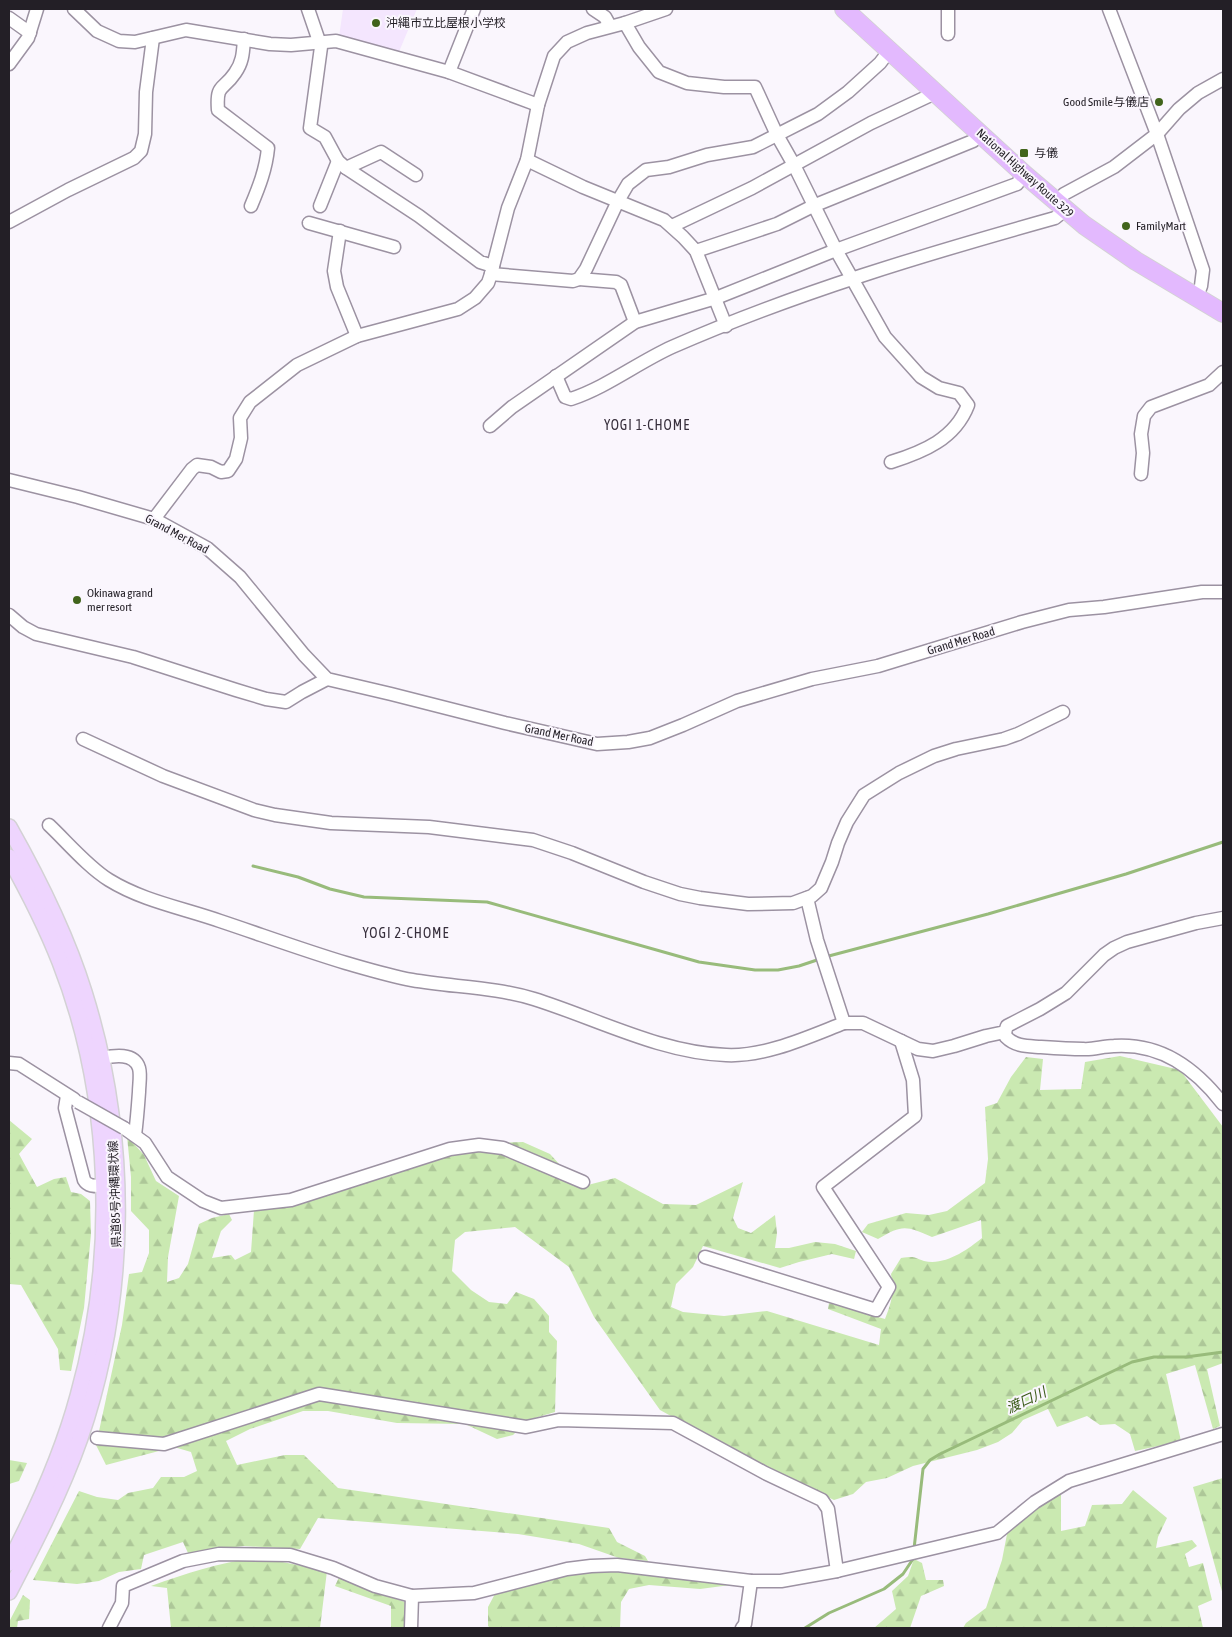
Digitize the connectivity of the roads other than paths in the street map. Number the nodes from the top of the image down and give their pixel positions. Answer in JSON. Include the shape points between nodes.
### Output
{"nodes":[{"id":1,"x":37,"y":9,"type":"edge"},
{"id":2,"x":74,"y":9,"type":"edge"},
{"id":3,"x":308,"y":9,"type":"edge"},
{"id":4,"x":474,"y":9,"type":"edge"},
{"id":5,"x":593,"y":9,"type":"edge"},
{"id":6,"x":666,"y":9,"type":"edge"},
{"id":7,"x":844,"y":9,"type":"edge"},
{"id":8,"x":948,"y":9,"type":"edge"},
{"id":9,"x":1109,"y":9,"type":"edge"},
{"id":10,"x":9,"y":18,"type":"edge"},
{"id":11,"x":625,"y":23,"type":"junction"},
{"id":12,"x":610,"y":26,"type":"junction"},
{"id":13,"x":30,"y":33,"type":"junction"},
{"id":14,"x":948,"y":34,"type":"dead end"},
{"id":15,"x":153,"y":38,"type":"junction"},
{"id":16,"x":244,"y":39,"type":"junction"},
{"id":17,"x":319,"y":42,"type":"junction"},
{"id":18,"x":890,"y":50,"type":"junction"},
{"id":19,"x":9,"y":64,"type":"edge"},
{"id":20,"x":449,"y":72,"type":"junction"},
{"id":21,"x":1223,"y":79,"type":"edge"},
{"id":22,"x":936,"y":93,"type":"junction"},
{"id":23,"x":538,"y":105,"type":"junction"},
{"id":24,"x":981,"y":134,"type":"junction"},
{"id":25,"x":1156,"y":134,"type":"junction"},
{"id":26,"x":777,"y":135,"type":"junction"},
{"id":27,"x":527,"y":160,"type":"junction"},
{"id":28,"x":342,"y":164,"type":"junction"},
{"id":29,"x":794,"y":165,"type":"junction"},
{"id":30,"x":1024,"y":174,"type":"junction"},
{"id":31,"x":416,"y":175,"type":"dead end"},
{"id":32,"x":618,"y":201,"type":"junction"},
{"id":33,"x":251,"y":206,"type":"dead end"},
{"id":34,"x":320,"y":206,"type":"dead end"},
{"id":35,"x":813,"y":206,"type":"junction"},
{"id":36,"x":1061,"y":206,"type":"junction"},
{"id":37,"x":9,"y":222,"type":"edge"},
{"id":38,"x":309,"y":223,"type":"dead end"},
{"id":39,"x":672,"y":226,"type":"junction"},
{"id":40,"x":340,"y":231,"type":"junction"},
{"id":41,"x":394,"y":247,"type":"dead end"},
{"id":42,"x":836,"y":250,"type":"junction"},
{"id":43,"x":696,"y":251,"type":"junction"},
{"id":44,"x":492,"y":270,"type":"junction"},
{"id":45,"x":580,"y":280,"type":"junction"},
{"id":46,"x":852,"y":280,"type":"junction"},
{"id":47,"x":1197,"y":297,"type":"junction"},
{"id":48,"x":716,"y":298,"type":"junction"},
{"id":49,"x":1223,"y":313,"type":"edge"},
{"id":50,"x":635,"y":322,"type":"junction"},
{"id":51,"x":726,"y":326,"type":"junction"},
{"id":52,"x":357,"y":336,"type":"junction"},
{"id":53,"x":1223,"y":372,"type":"edge"},
{"id":54,"x":556,"y":376,"type":"junction"},
{"id":55,"x":490,"y":426,"type":"dead end"},
{"id":56,"x":891,"y":462,"type":"dead end"},
{"id":57,"x":1141,"y":474,"type":"dead end"},
{"id":58,"x":9,"y":480,"type":"edge"},
{"id":59,"x":154,"y":519,"type":"junction"},
{"id":60,"x":1223,"y":592,"type":"edge"},
{"id":61,"x":9,"y":615,"type":"edge"},
{"id":62,"x":327,"y":679,"type":"junction"},
{"id":63,"x":1063,"y":712,"type":"dead end"},
{"id":64,"x":83,"y":739,"type":"dead end"},
{"id":65,"x":49,"y":825,"type":"dead end"},
{"id":66,"x":9,"y":827,"type":"edge"},
{"id":67,"x":9,"y":857,"type":"edge"},
{"id":68,"x":808,"y":898,"type":"junction"},
{"id":69,"x":1223,"y":918,"type":"edge"},
{"id":70,"x":844,"y":1023,"type":"junction"},
{"id":71,"x":1005,"y":1032,"type":"junction"},
{"id":72,"x":901,"y":1041,"type":"junction"},
{"id":73,"x":100,"y":1052,"type":"junction"},
{"id":74,"x":9,"y":1063,"type":"edge"},
{"id":75,"x":73,"y":1099,"type":"junction"},
{"id":76,"x":1223,"y":1104,"type":"edge"},
{"id":77,"x":135,"y":1135,"type":"junction"},
{"id":78,"x":583,"y":1182,"type":"dead end"},
{"id":79,"x":104,"y":1186,"type":"junction"},
{"id":80,"x":705,"y":1257,"type":"dead end"},
{"id":81,"x":1223,"y":1434,"type":"edge"},
{"id":82,"x":98,"y":1438,"type":"dead end"},
{"id":83,"x":9,"y":1563,"type":"edge"},
{"id":84,"x":837,"y":1571,"type":"junction"},
{"id":85,"x":751,"y":1581,"type":"junction"},
{"id":86,"x":9,"y":1592,"type":"edge"},
{"id":87,"x":412,"y":1596,"type":"junction"},
{"id":88,"x":109,"y":1628,"type":"edge"},
{"id":89,"x":411,"y":1628,"type":"edge"},
{"id":90,"x":742,"y":1628,"type":"edge"}],
"edges":[{"from":1,"to":13,"type":"street"},
{"from":2,"to":15,"type":"street","via":[[98,31],[119,41]]},
{"from":3,"to":17,"type":"street"},
{"from":4,"to":20,"type":"street"},
{"from":5,"to":12,"type":"street","via":[[606,17]]},
{"from":6,"to":11,"type":"street"},
{"from":7,"to":18,"type":"highway","name":"National Highway Route 329"},
{"from":8,"to":14,"type":"street"},
{"from":9,"to":25,"type":"street"},
{"from":10,"to":13,"type":"street"},
{"from":11,"to":12,"type":"street"},
{"from":11,"to":26,"type":"street","via":[[639,47],[660,72],[687,83],[755,87]]},
{"from":12,"to":23,"type":"street","via":[[568,42],[554,56]]},
{"from":13,"to":19,"type":"street"},
{"from":15,"to":16,"type":"street","via":[[186,30]]},
{"from":15,"to":37,"type":"street","via":[[142,151]]},
{"from":16,"to":17,"type":"street","via":[[291,45]]},
{"from":16,"to":33,"type":"street","via":[[243,58],[235,74],[219,89],[217,97],[218,110],[268,148],[262,180]]},
{"from":17,"to":20,"type":"street","via":[[336,41]]},
{"from":17,"to":28,"type":"street","via":[[321,47],[310,128],[325,137]]},
{"from":18,"to":22,"type":"highway","name":"National Highway Route 329"},
{"from":18,"to":26,"type":"street","via":[[848,92],[818,114]]},
{"from":20,"to":23,"type":"street"},
{"from":21,"to":25,"type":"street","via":[[1198,92]]},
{"from":22,"to":24,"type":"highway","name":"National Highway Route 329"},
{"from":22,"to":29,"type":"street","via":[[871,123]]},
{"from":23,"to":27,"type":"street"},
{"from":24,"to":30,"type":"highway","name":"National Highway Route 329"},
{"from":24,"to":35,"type":"street","via":[[973,141]]},
{"from":25,"to":36,"type":"street","via":[[1114,167],[1064,194]]},
{"from":25,"to":47,"type":"street","via":[[1203,270]]},
{"from":26,"to":29,"type":"street"},
{"from":26,"to":32,"type":"street","via":[[753,147],[646,170],[628,184]]},
{"from":27,"to":32,"type":"street"},
{"from":27,"to":44,"type":"street","via":[[508,208]]},
{"from":28,"to":31,"type":"street","via":[[381,152]]},
{"from":28,"to":34,"type":"street"},
{"from":28,"to":44,"type":"street"},
{"from":29,"to":35,"type":"street"},
{"from":29,"to":39,"type":"street"},
{"from":30,"to":36,"type":"highway","name":"National Highway Route 329"},
{"from":30,"to":42,"type":"street","via":[[1017,184]]},
{"from":32,"to":39,"type":"street"},
{"from":32,"to":45,"type":"street"},
{"from":35,"to":42,"type":"street"},
{"from":35,"to":43,"type":"street","via":[[777,224]]},
{"from":36,"to":46,"type":"street","via":[[1055,218]]},
{"from":36,"to":47,"type":"highway","name":"National Highway Route 329","via":[[1109,243]]},
{"from":38,"to":40,"type":"street"},
{"from":39,"to":43,"type":"street"},
{"from":40,"to":41,"type":"street"},
{"from":40,"to":52,"type":"street","via":[[334,271],[337,287]]},
{"from":42,"to":46,"type":"street"},
{"from":42,"to":48,"type":"street"},
{"from":43,"to":48,"type":"street"},
{"from":44,"to":45,"type":"street"},
{"from":44,"to":52,"type":"street","via":[[488,282],[475,298],[458,309]]},
{"from":45,"to":50,"type":"street","via":[[621,285]]},
{"from":46,"to":51,"type":"street"},
{"from":46,"to":56,"type":"street","via":[[885,337],[921,377],[939,388],[959,393],[968,405],[950,434],[916,454]]},
{"from":47,"to":49,"type":"highway","name":"National Highway Route 329"},
{"from":48,"to":50,"type":"street"},
{"from":48,"to":51,"type":"street"},
{"from":50,"to":54,"type":"street"},
{"from":51,"to":54,"type":"street","via":[[671,348],[591,392],[571,399],[566,397]]},
{"from":52,"to":59,"type":"street","via":[[297,365],[250,402],[240,418],[241,438],[236,459],[228,471],[197,465]]},
{"from":53,"to":57,"type":"street","via":[[1209,385],[1150,406],[1144,416],[1141,434]]},
{"from":54,"to":55,"type":"street"},
{"from":58,"to":59,"type":"street","name":"Grand Mer Road"},
{"from":59,"to":62,"type":"street","name":"Grand Mer Road","via":[[207,548],[240,577]]},
{"from":60,"to":62,"type":"street","name":"Grand Mer Road","via":[[1069,610],[878,666],[812,679],[737,701],[650,738],[628,742],[596,744],[556,736]]},
{"from":61,"to":62,"type":"street","via":[[36,634],[133,657],[266,699],[286,702]]},
{"from":63,"to":68,"type":"street","via":[[1004,739],[934,756],[864,795],[847,822],[821,888]]},
{"from":64,"to":68,"type":"street","via":[[164,776],[275,815],[331,823],[429,827],[532,840],[572,852],[644,882],[700,898],[748,904],[794,903]]},
{"from":65,"to":70,"type":"street","via":[[98,872],[149,899],[363,968],[410,980],[532,999],[684,1050],[749,1054]]},
{"from":66,"to":73,"type":"main road","name":"県道85号沖縄環状線","via":[[38,880],[69,951],[84,991]]},
{"from":67,"to":79,"type":"main road","name":"県道85号沖縄環状線","via":[[60,963],[83,1039],[96,1099]]},
{"from":68,"to":70,"type":"street","via":[[819,949]]},
{"from":69,"to":71,"type":"street","via":[[1114,948],[1066,992],[1007,1026]]},
{"from":70,"to":72,"type":"street","via":[[863,1023]]},
{"from":71,"to":72,"type":"street","via":[[933,1050],[918,1049]]},
{"from":71,"to":76,"type":"street","via":[[1006,1037],[1017,1045],[1085,1050],[1115,1046],[1146,1048],[1181,1063],[1200,1078]]},
{"from":72,"to":80,"type":"street","via":[[913,1080],[914,1116],[823,1187],[889,1287],[876,1310]]},
{"from":73,"to":77,"type":"street","via":[[129,1058],[139,1068]]},
{"from":73,"to":86,"type":"main road","name":"県道85号沖縄環状線","via":[[114,1141],[116,1184],[117,1244],[109,1316],[92,1399],[80,1438],[42,1529]]},
{"from":74,"to":75,"type":"street","via":[[19,1064]]},
{"from":75,"to":77,"type":"street","bridge":true},
{"from":75,"to":79,"type":"street","via":[[65,1108],[84,1180],[90,1186]]},
{"from":77,"to":78,"type":"street","via":[[145,1143],[167,1177],[203,1201],[221,1208],[291,1200],[450,1149],[479,1145],[502,1148]]},
{"from":79,"to":83,"type":"main road","name":"県道85号沖縄環状線","via":[[99,1293],[78,1396],[66,1437],[30,1525]]},
{"from":81,"to":84,"type":"street","via":[[1069,1481],[1035,1502],[997,1533]]},
{"from":82,"to":84,"type":"street","via":[[164,1444],[319,1394],[526,1427],[559,1420],[673,1423],[822,1500],[828,1509]]},
{"from":84,"to":85,"type":"street","via":[[781,1581]]},
{"from":85,"to":87,"type":"street","via":[[616,1565],[591,1566],[474,1593]]},
{"from":85,"to":90,"type":"street"},
{"from":87,"to":88,"type":"street","via":[[290,1555],[219,1554],[183,1561],[123,1586],[122,1603]]},
{"from":87,"to":89,"type":"street"}]}
